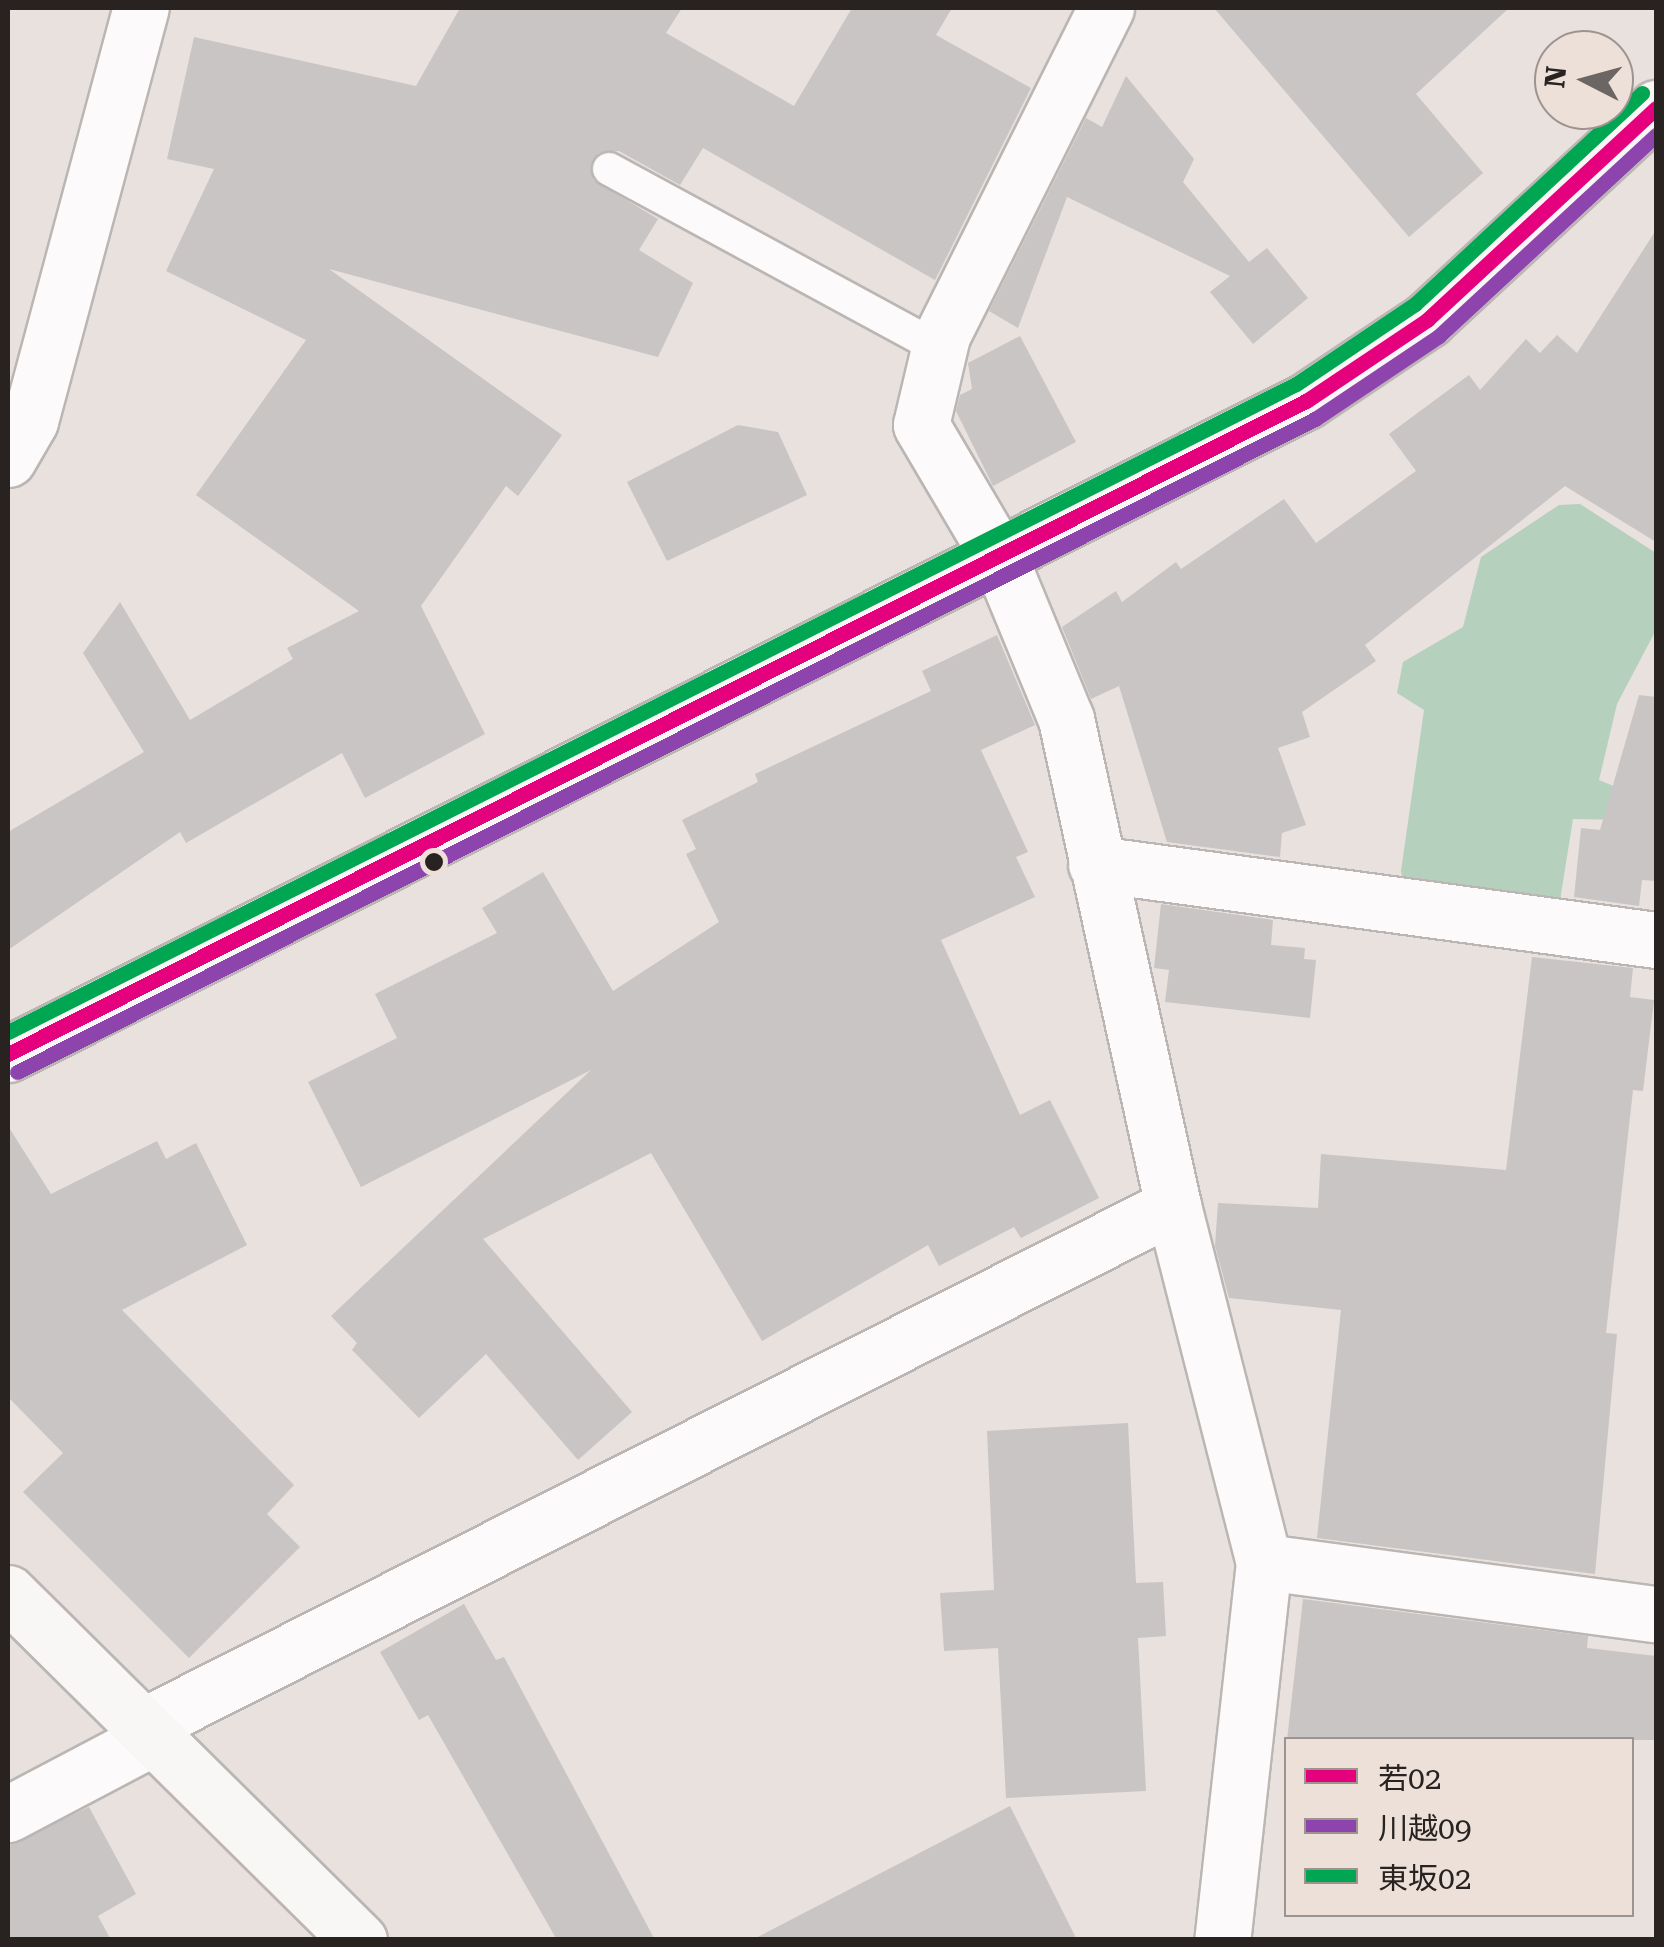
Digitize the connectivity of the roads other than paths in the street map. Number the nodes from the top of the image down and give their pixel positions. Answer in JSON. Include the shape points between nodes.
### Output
{"nodes":[{"id":1,"x":140,"y":8,"type":"edge"},
{"id":2,"x":1106,"y":8,"type":"edge"},
{"id":3,"x":1656,"y":108,"type":"edge"},
{"id":4,"x":609,"y":169,"type":"dead end"},
{"id":5,"x":940,"y":349,"type":"junction"},
{"id":6,"x":8,"y":459,"type":"edge"},
{"id":7,"x":1000,"y":558,"type":"junction"},
{"id":8,"x":1096,"y":864,"type":"junction"},
{"id":9,"x":1656,"y":940,"type":"edge"},
{"id":10,"x":8,"y":1054,"type":"edge"},
{"id":11,"x":1173,"y":1206,"type":"junction"},
{"id":12,"x":1264,"y":1562,"type":"junction"},
{"id":13,"x":8,"y":1593,"type":"edge"},
{"id":14,"x":1656,"y":1614,"type":"edge"},
{"id":15,"x":148,"y":1732,"type":"junction"},
{"id":16,"x":8,"y":1814,"type":"edge"},
{"id":17,"x":358,"y":1940,"type":"edge"},
{"id":18,"x":1222,"y":1940,"type":"edge"}],
"edges":[{"from":1,"to":6,"type":"street","via":[[30,421]]},
{"from":2,"to":5,"type":"street"},
{"from":3,"to":7,"type":"street","via":[[1427,320],[1306,401]]},
{"from":4,"to":5,"type":"lane"},
{"from":5,"to":7,"type":"street","via":[[921,425]]},
{"from":7,"to":8,"type":"street","via":[[1066,720]]},
{"from":7,"to":10,"type":"street"},
{"from":8,"to":9,"type":"street"},
{"from":8,"to":11,"type":"street"},
{"from":11,"to":12,"type":"street"},
{"from":11,"to":15,"type":"street"},
{"from":12,"to":14,"type":"street"},
{"from":12,"to":18,"type":"street"},
{"from":13,"to":15,"type":"street"},
{"from":15,"to":16,"type":"street"},
{"from":15,"to":17,"type":"street"}]}
